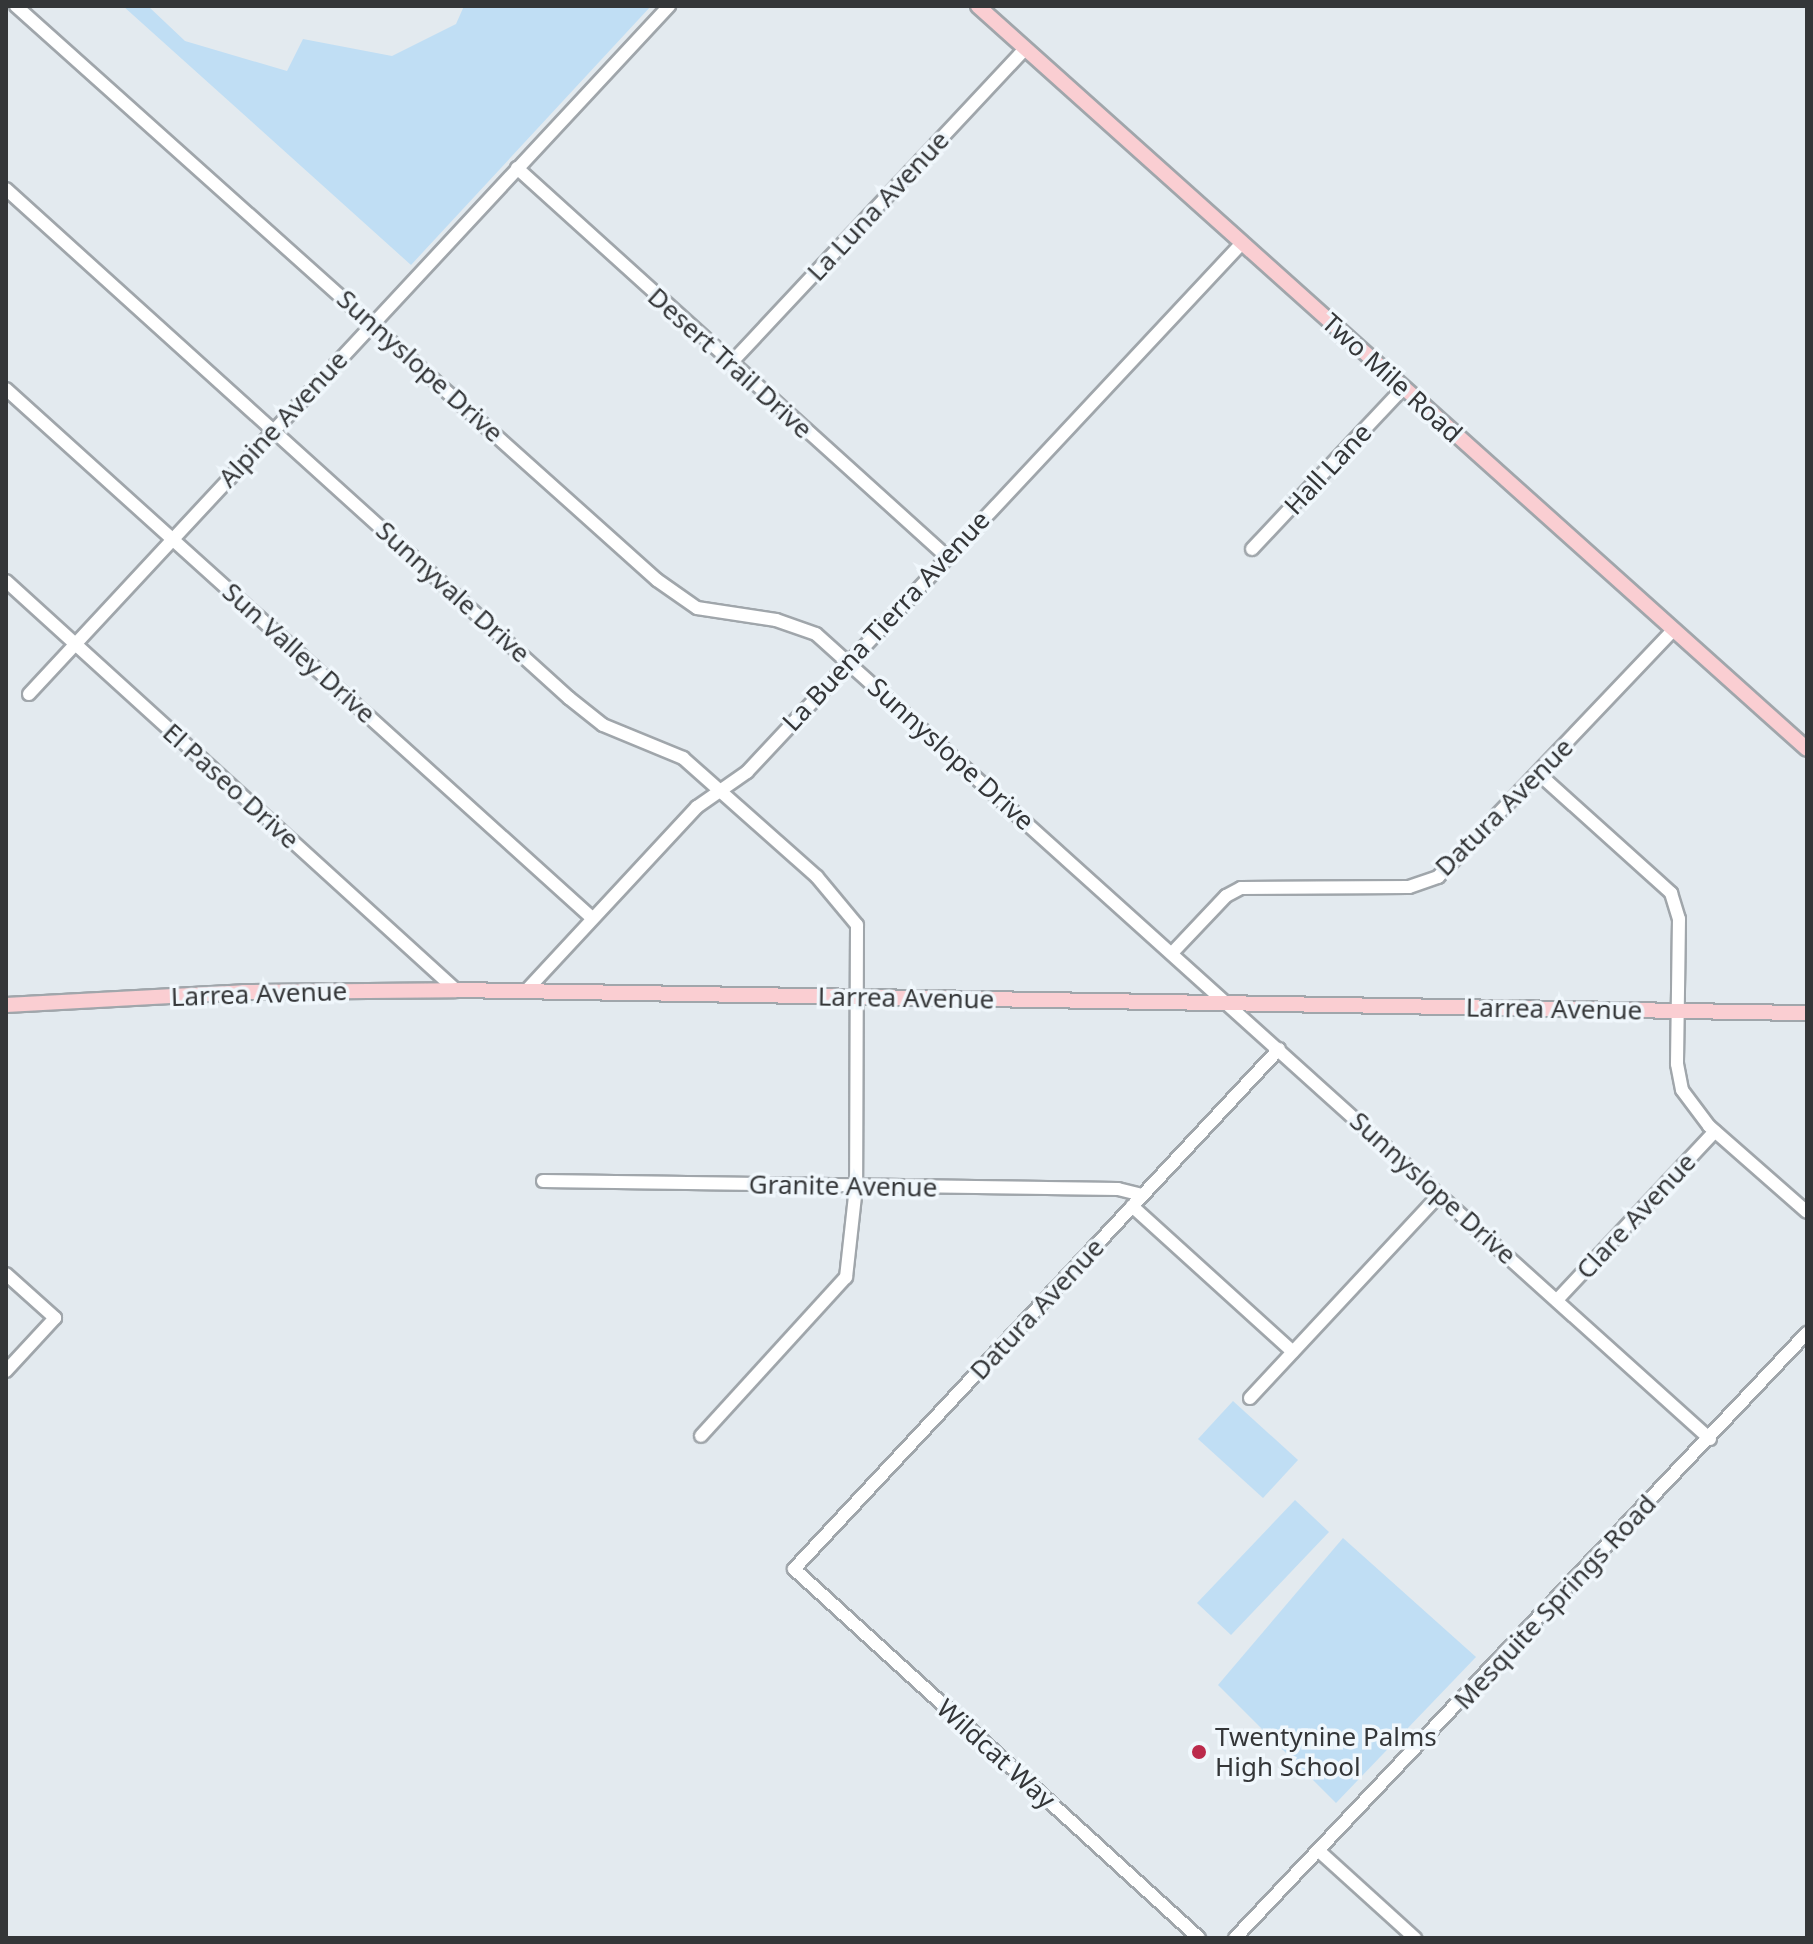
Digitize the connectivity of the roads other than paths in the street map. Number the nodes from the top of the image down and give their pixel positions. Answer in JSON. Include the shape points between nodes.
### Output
{"nodes":[{"id":1,"x":16,"y":6,"type":"edge"},
{"id":2,"x":669,"y":6,"type":"edge"},
{"id":3,"x":978,"y":6,"type":"edge"},
{"id":4,"x":1025,"y":49,"type":"junction"},
{"id":5,"x":517,"y":168,"type":"junction"},
{"id":6,"x":6,"y":189,"type":"edge"},
{"id":7,"x":1242,"y":243,"type":"junction"},
{"id":8,"x":372,"y":323,"type":"junction"},
{"id":9,"x":731,"y":363,"type":"junction"},
{"id":10,"x":1403,"y":388,"type":"junction"},
{"id":11,"x":6,"y":389,"type":"edge"},
{"id":12,"x":273,"y":430,"type":"junction"},
{"id":13,"x":173,"y":539,"type":"junction"},
{"id":14,"x":1252,"y":549,"type":"dead end"},
{"id":15,"x":945,"y":555,"type":"junction"},
{"id":16,"x":6,"y":581,"type":"edge"},
{"id":17,"x":1673,"y":630,"type":"junction"},
{"id":18,"x":75,"y":644,"type":"junction"},
{"id":19,"x":848,"y":662,"type":"junction"},
{"id":20,"x":29,"y":694,"type":"dead end"},
{"id":21,"x":1807,"y":749,"type":"edge"},
{"id":22,"x":1539,"y":774,"type":"junction"},
{"id":23,"x":721,"y":792,"type":"junction"},
{"id":24,"x":591,"y":917,"type":"junction"},
{"id":25,"x":1173,"y":952,"type":"junction"},
{"id":26,"x":456,"y":990,"type":"junction"},
{"id":27,"x":525,"y":992,"type":"junction"},
{"id":28,"x":858,"y":997,"type":"junction"},
{"id":29,"x":6,"y":1005,"type":"edge"},
{"id":30,"x":1232,"y":1005,"type":"junction"},
{"id":31,"x":1679,"y":1011,"type":"junction"},
{"id":32,"x":1807,"y":1013,"type":"edge"},
{"id":33,"x":1279,"y":1049,"type":"junction"},
{"id":34,"x":1715,"y":1131,"type":"junction"},
{"id":35,"x":543,"y":1181,"type":"dead end"},
{"id":36,"x":856,"y":1187,"type":"junction"},
{"id":37,"x":1142,"y":1195,"type":"junction"},
{"id":38,"x":1439,"y":1195,"type":"junction"},
{"id":39,"x":1132,"y":1206,"type":"junction"},
{"id":40,"x":1807,"y":1212,"type":"edge"},
{"id":41,"x":6,"y":1274,"type":"edge"},
{"id":42,"x":1557,"y":1300,"type":"junction"},
{"id":43,"x":1807,"y":1333,"type":"edge"},
{"id":44,"x":1293,"y":1352,"type":"junction"},
{"id":45,"x":6,"y":1371,"type":"edge"},
{"id":46,"x":1250,"y":1398,"type":"dead end"},
{"id":47,"x":701,"y":1436,"type":"dead end"},
{"id":48,"x":1710,"y":1439,"type":"junction"},
{"id":49,"x":794,"y":1569,"type":"joint"},
{"id":50,"x":1319,"y":1851,"type":"junction"},
{"id":51,"x":1199,"y":1938,"type":"edge"},
{"id":52,"x":1235,"y":1938,"type":"edge"},
{"id":53,"x":1415,"y":1938,"type":"edge"}],
"edges":[{"from":1,"to":8,"type":"street","name":"Sunnyslope Drive"},
{"from":2,"to":5,"type":"street","name":"Alpine Avenue"},
{"from":3,"to":4,"type":"main road","name":"Two Mile Road"},
{"from":4,"to":7,"type":"main road","name":"Two Mile Road"},
{"from":4,"to":9,"type":"street","name":"La Luna Avenue"},
{"from":5,"to":8,"type":"street","name":"Alpine Avenue"},
{"from":5,"to":9,"type":"street","name":"Desert Trail Drive"},
{"from":6,"to":12,"type":"street","name":"Sunnyvale Drive"},
{"from":7,"to":10,"type":"main road","name":"Two Mile Road"},
{"from":7,"to":15,"type":"street","name":"La Buena Tierra Avenue"},
{"from":8,"to":12,"type":"street","name":"Alpine Avenue"},
{"from":8,"to":19,"type":"street","name":"Sunnyslope Drive","via":[[682,600],[711,612],[806,629]]},
{"from":9,"to":15,"type":"street","name":"Desert Trail Drive"},
{"from":10,"to":14,"type":"street","name":"Hall Lane"},
{"from":10,"to":17,"type":"main road","name":"Two Mile Road"},
{"from":11,"to":13,"type":"street","name":"Sun Valley Drive"},
{"from":12,"to":13,"type":"street","name":"Alpine Avenue"},
{"from":12,"to":23,"type":"street","name":"Sunnyvale Drive","via":[[569,698],[603,725],[683,758]]},
{"from":13,"to":18,"type":"street","name":"Alpine Avenue"},
{"from":13,"to":24,"type":"street","name":"Sun Valley Drive"},
{"from":15,"to":19,"type":"street","name":"La Buena Tierra Avenue"},
{"from":16,"to":18,"type":"street","name":"El Paseo Drive"},
{"from":17,"to":21,"type":"main road","name":"Two Mile Road"},
{"from":17,"to":22,"type":"street","name":"Datura Avenue"},
{"from":18,"to":20,"type":"street","name":"Alpine Avenue"},
{"from":18,"to":26,"type":"street","name":"El Paseo Drive"},
{"from":19,"to":23,"type":"street","name":"La Buena Tierra Avenue","via":[[747,772]]},
{"from":19,"to":25,"type":"street","name":"Sunnyslope Drive"},
{"from":22,"to":25,"type":"street","name":"Datura Avenue","via":[[1426,885],[1241,888],[1226,896]]},
{"from":22,"to":31,"type":"street","via":[[1671,893],[1679,919]]},
{"from":23,"to":24,"type":"street","name":"La Buena Tierra Avenue","via":[[697,807]]},
{"from":23,"to":28,"type":"street","name":"Sunnyvale Drive","via":[[845,905],[857,925]]},
{"from":24,"to":27,"type":"street","name":"La Buena Tierra Avenue"},
{"from":25,"to":30,"type":"street","name":"Sunnyslope Drive"},
{"from":26,"to":27,"type":"main road","name":"Larrea Avenue"},
{"from":26,"to":29,"type":"main road","name":"Larrea Avenue","via":[[244,992]]},
{"from":27,"to":28,"type":"main road","name":"Larrea Avenue"},
{"from":28,"to":30,"type":"main road","name":"Larrea Avenue"},
{"from":28,"to":36,"type":"street","name":"Sunnyvale Drive"},
{"from":30,"to":31,"type":"main road","name":"Larrea Avenue"},
{"from":30,"to":33,"type":"street","name":"Sunnyslope Drive"},
{"from":31,"to":32,"type":"main road","name":"Larrea Avenue"},
{"from":31,"to":34,"type":"street","via":[[1682,1090]]},
{"from":33,"to":37,"type":"street","name":"Datura Avenue"},
{"from":33,"to":38,"type":"street","name":"Sunnyslope Drive"},
{"from":34,"to":40,"type":"street"},
{"from":34,"to":42,"type":"street","name":"Clare Avenue"},
{"from":35,"to":36,"type":"street","name":"Granite Avenue"},
{"from":36,"to":37,"type":"street","name":"Granite Avenue","via":[[1118,1189]]},
{"from":36,"to":47,"type":"street","name":"Sunnyvale Drive","via":[[846,1277]]},
{"from":37,"to":39,"type":"street","name":"Datura Avenue"},
{"from":38,"to":42,"type":"street","name":"Sunnyslope Drive"},
{"from":38,"to":44,"type":"street"},
{"from":39,"to":44,"type":"street"},
{"from":39,"to":49,"type":"street","name":"Datura Avenue"},
{"from":41,"to":45,"type":"street","via":[[55,1318]]},
{"from":42,"to":48,"type":"street","name":"Sunnyslope Drive"},
{"from":43,"to":48,"type":"street","name":"Mesquite Springs Road"},
{"from":44,"to":46,"type":"street"},
{"from":48,"to":50,"type":"street","name":"Mesquite Springs Road"},
{"from":49,"to":51,"type":"street","name":"Wildcat Way"},
{"from":50,"to":52,"type":"street","name":"Mesquite Springs Road"},
{"from":50,"to":53,"type":"street"}]}
